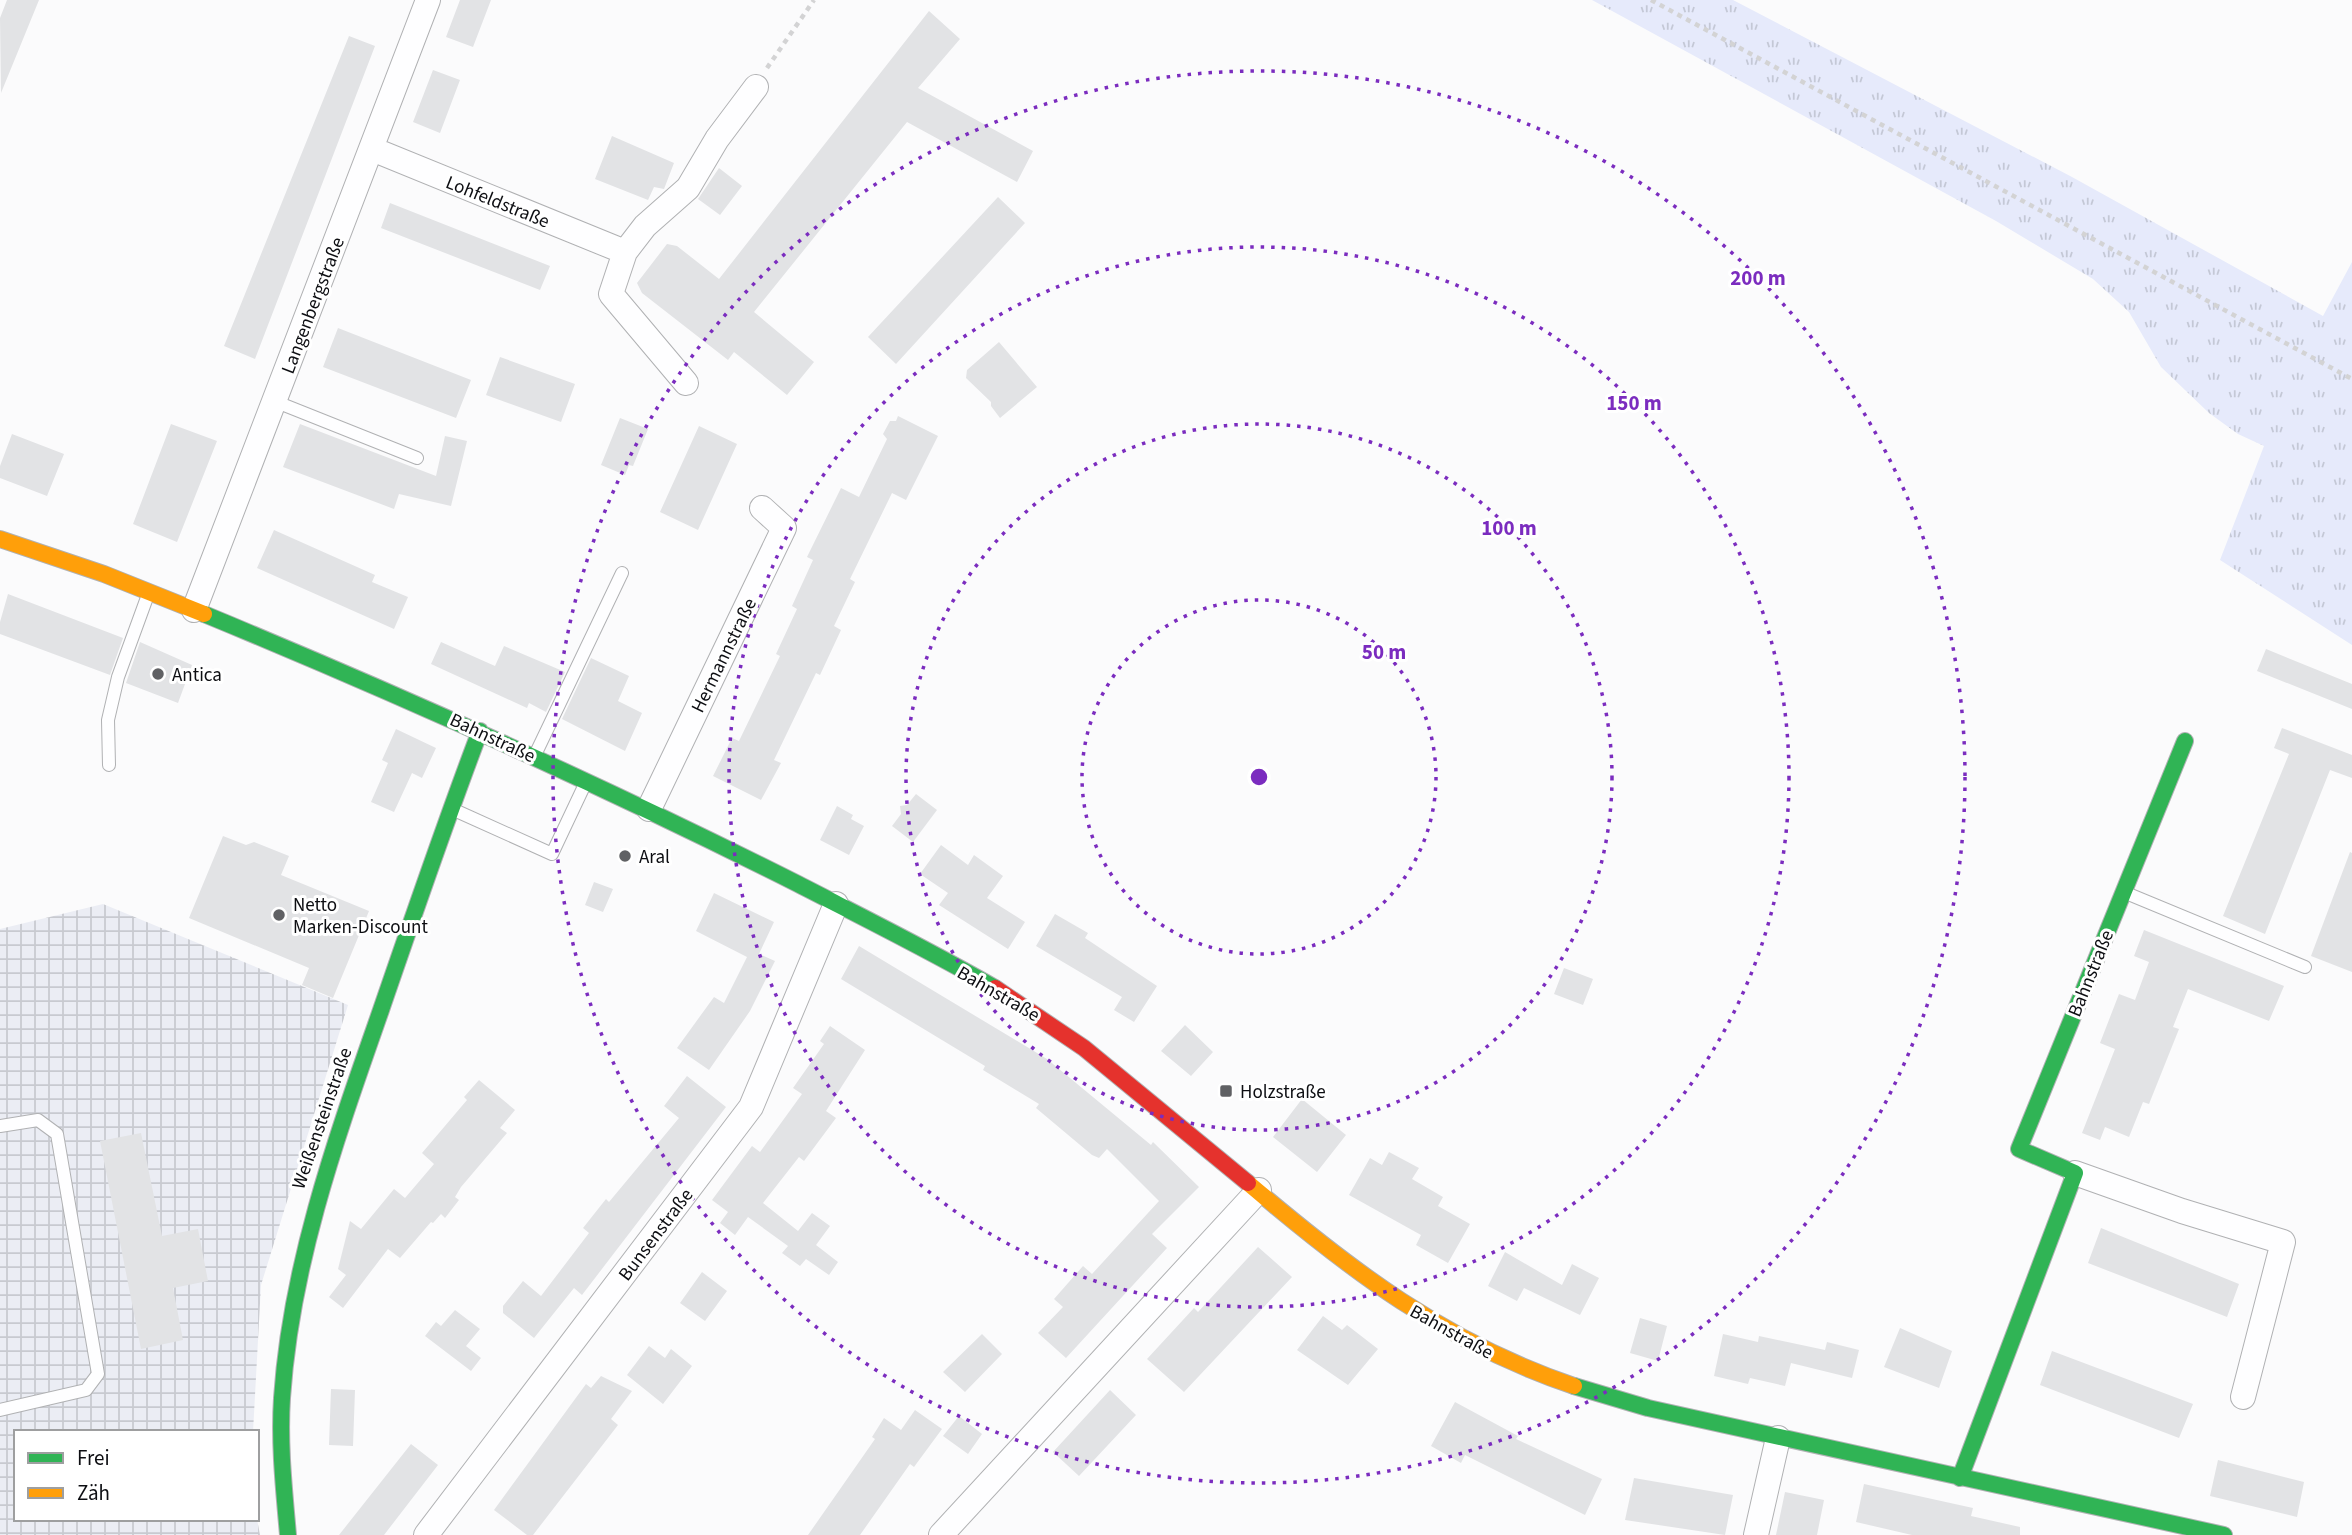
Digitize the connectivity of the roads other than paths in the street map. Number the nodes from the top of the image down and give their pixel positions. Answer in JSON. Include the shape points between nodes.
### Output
{"nodes":[{"id":1,"x":428,"y":0,"type":"edge"},
{"id":2,"x":756,"y":87,"type":"road end"},
{"id":3,"x":372,"y":149,"type":"junction"},
{"id":4,"x":625,"y":252,"type":"junction"},
{"id":5,"x":686,"y":383,"type":"dead end"},
{"id":6,"x":274,"y":401,"type":"junction"},
{"id":7,"x":417,"y":458,"type":"dead end"},
{"id":8,"x":762,"y":508,"type":"dead end"},
{"id":9,"x":0,"y":539,"type":"edge"},
{"id":10,"x":622,"y":573,"type":"dead end"},
{"id":11,"x":149,"y":592,"type":"junction"},
{"id":12,"x":194,"y":610,"type":"junction"},
{"id":13,"x":480,"y":731,"type":"junction"},
{"id":14,"x":2185,"y":741,"type":"dead end"},
{"id":15,"x":534,"y":756,"type":"junction"},
{"id":16,"x":109,"y":765,"type":"dead end"},
{"id":17,"x":587,"y":780,"type":"junction"},
{"id":18,"x":452,"y":809,"type":"junction"},
{"id":19,"x":649,"y":809,"type":"junction"},
{"id":20,"x":2123,"y":892,"type":"junction"},
{"id":21,"x":836,"y":904,"type":"junction"},
{"id":22,"x":2305,"y":967,"type":"dead end"},
{"id":23,"x":0,"y":1126,"type":"edge"},
{"id":24,"x":2075,"y":1173,"type":"junction"},
{"id":25,"x":1259,"y":1190,"type":"junction"},
{"id":26,"x":2243,"y":1397,"type":"dead end"},
{"id":27,"x":0,"y":1410,"type":"edge"},
{"id":28,"x":1778,"y":1438,"type":"junction"},
{"id":29,"x":1960,"y":1478,"type":"junction"},
{"id":30,"x":288,"y":1535,"type":"edge"},
{"id":31,"x":426,"y":1535,"type":"edge"},
{"id":32,"x":940,"y":1535,"type":"edge"},
{"id":33,"x":1756,"y":1535,"type":"edge"},
{"id":34,"x":2224,"y":1535,"type":"edge"}],
"edges":[{"from":1,"to":3,"type":"street","name":"Langenbergstraße"},
{"from":2,"to":4,"type":"street","via":[[688,188],[645,226]]},
{"from":3,"to":4,"type":"street","name":"Lohfeldstraße"},
{"from":3,"to":6,"type":"street","name":"Langenbergstraße"},
{"from":4,"to":5,"type":"street","via":[[611,294]]},
{"from":6,"to":7,"type":"lane"},
{"from":6,"to":12,"type":"street","name":"Langenbergstraße"},
{"from":8,"to":19,"type":"street","name":"Hermannstraße","via":[[784,528]]},
{"from":9,"to":11,"type":"main road","name":"Bahnstraße"},
{"from":10,"to":15,"type":"lane"},
{"from":11,"to":12,"type":"main road","name":"Bahnstraße"},
{"from":11,"to":16,"type":"lane","via":[[118,677],[108,720]]},
{"from":12,"to":13,"type":"main road","name":"Bahnstraße"},
{"from":13,"to":15,"type":"main road","name":"Bahnstraße"},
{"from":13,"to":18,"type":"main road","name":"Weißensteinstraße"},
{"from":14,"to":20,"type":"main road","name":"Bahnstraße"},
{"from":15,"to":17,"type":"main road","name":"Bahnstraße"},
{"from":17,"to":18,"type":"lane","via":[[552,854]]},
{"from":17,"to":19,"type":"main road","name":"Bahnstraße"},
{"from":18,"to":30,"type":"main road","name":"Weißensteinstraße","via":[[326,1166],[303,1246],[287,1327],[282,1406],[281,1471]]},
{"from":19,"to":21,"type":"main road","name":"Bahnstraße"},
{"from":20,"to":22,"type":"lane"},
{"from":20,"to":24,"type":"main road","name":"Bahnstraße","via":[[2019,1149]]},
{"from":21,"to":25,"type":"main road","name":"Bahnstraße","via":[[1038,1015],[1154,1101]]},
{"from":21,"to":31,"type":"street","name":"Bunsenstraße","via":[[751,1107]]},
{"from":23,"to":27,"type":"lane","via":[[38,1120],[57,1134],[98,1374],[86,1390]]},
{"from":24,"to":26,"type":"street","name":"Bahnstraße","via":[[2283,1241]]},
{"from":24,"to":29,"type":"main road"},
{"from":25,"to":28,"type":"main road","name":"Bahnstraße","via":[[1352,1268],[1408,1308],[1482,1350],[1592,1394]]},
{"from":25,"to":32,"type":"street"},
{"from":28,"to":29,"type":"main road","name":"Bahnstraße"},
{"from":28,"to":33,"type":"street"},
{"from":29,"to":34,"type":"main road","name":"Bahnstraße"}]}
